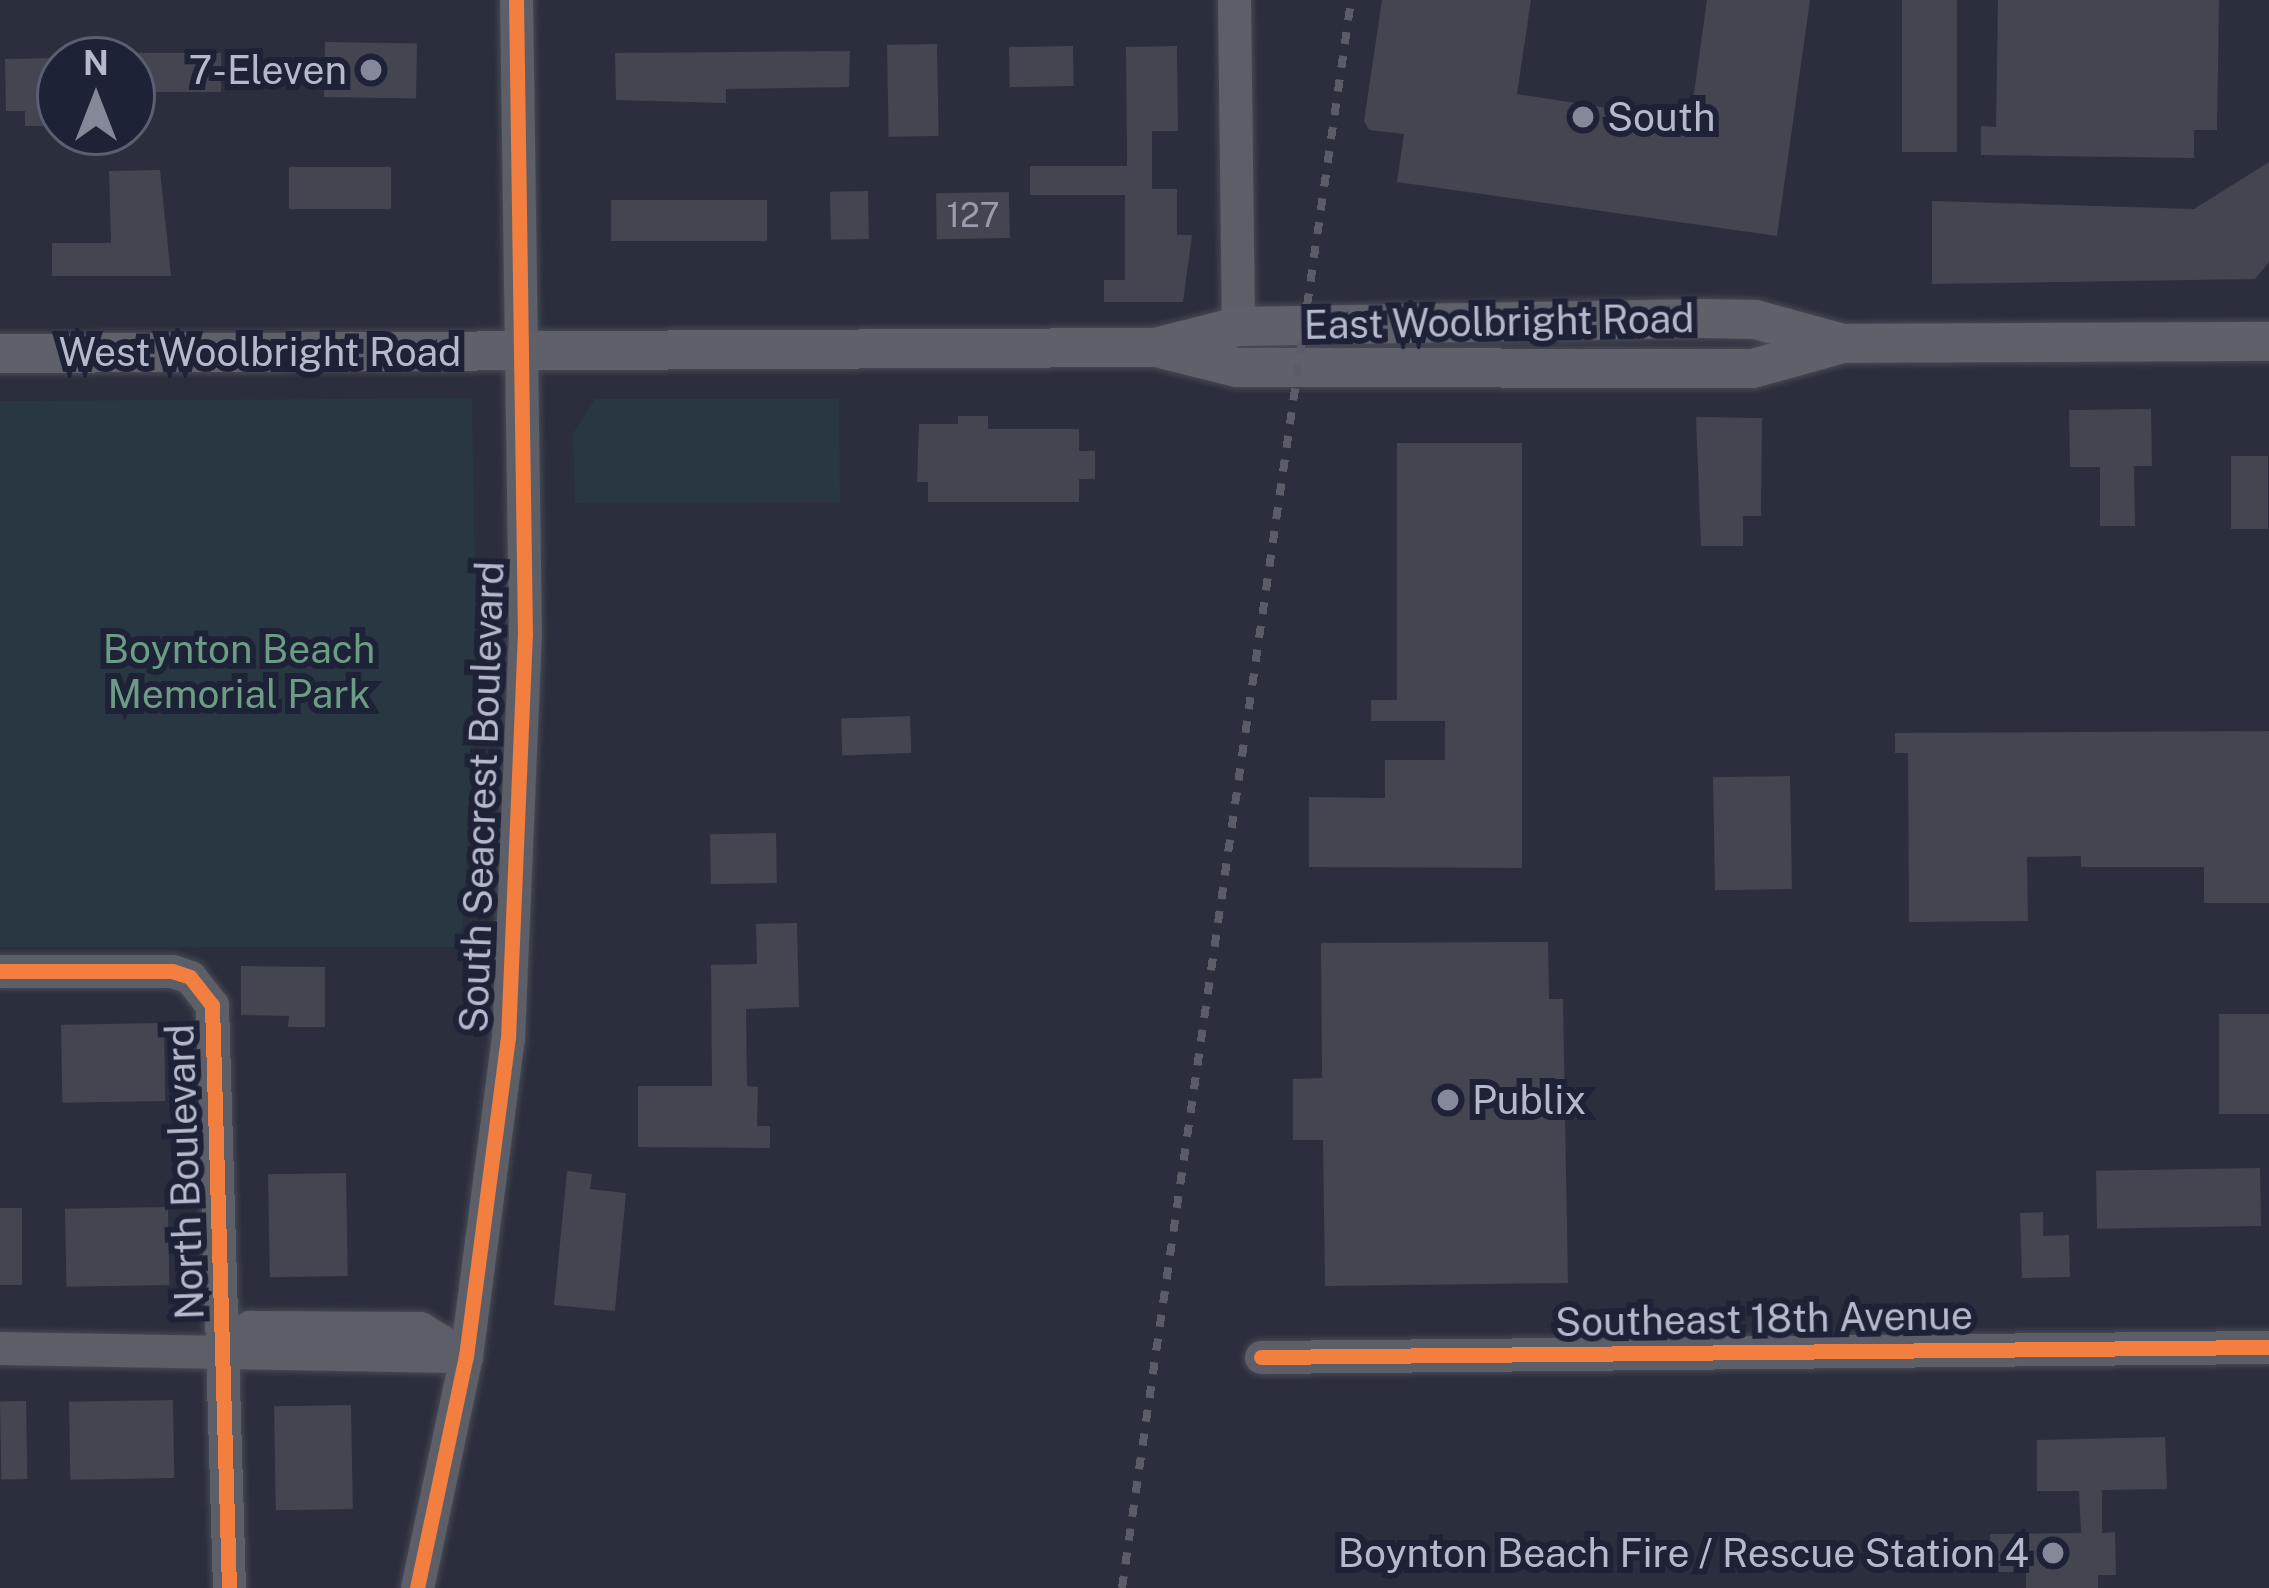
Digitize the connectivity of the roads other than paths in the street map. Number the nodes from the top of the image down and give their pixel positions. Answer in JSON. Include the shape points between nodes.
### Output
{"nodes":[{"id":1,"x":516,"y":0,"type":"edge"},
{"id":2,"x":1234,"y":0,"type":"edge"},
{"id":3,"x":1238,"y":326,"type":"junction"},
{"id":4,"x":2269,"y":341,"type":"edge"},
{"id":5,"x":1842,"y":343,"type":"junction"},
{"id":6,"x":1155,"y":347,"type":"junction"},
{"id":7,"x":521,"y":352,"type":"junction"},
{"id":8,"x":0,"y":353,"type":"edge"},
{"id":9,"x":0,"y":970,"type":"edge"},
{"id":10,"x":224,"y":1346,"type":"junction"},
{"id":11,"x":2269,"y":1347,"type":"edge"},
{"id":12,"x":0,"y":1348,"type":"edge"},
{"id":13,"x":466,"y":1356,"type":"junction"},
{"id":14,"x":1261,"y":1357,"type":"dead end"},
{"id":15,"x":229,"y":1588,"type":"edge"},
{"id":16,"x":417,"y":1588,"type":"edge"}],
"edges":[{"from":1,"to":7,"type":"street","name":"South Seacrest Boulevard"},
{"from":2,"to":3,"type":"street"},
{"from":3,"to":5,"type":"main road","name":"East Woolbright Road","via":[[1755,319]]},
{"from":3,"to":6,"type":"main road","name":"East Woolbright Road"},
{"from":4,"to":5,"type":"main road","name":"East Woolbright Road"},
{"from":5,"to":6,"type":"main road","name":"East Woolbright Road","via":[[1752,368],[1236,368]]},
{"from":6,"to":7,"type":"main road","name":"East Woolbright Road"},
{"from":7,"to":8,"type":"main road","name":"West Woolbright Road"},
{"from":7,"to":13,"type":"street","name":"South Seacrest Boulevard","via":[[525,656],[508,1038]]},
{"from":9,"to":10,"type":"street","name":"North Boulevard","via":[[172,971],[203,989],[216,1022]]},
{"from":10,"to":12,"type":"street"},
{"from":10,"to":13,"type":"street","via":[[250,1328],[420,1328]]},
{"from":10,"to":15,"type":"street","name":"North Boulevard"},
{"from":11,"to":14,"type":"street","name":"Southeast 18th Avenue"},
{"from":13,"to":16,"type":"street","name":"South Seacrest Boulevard"}]}
